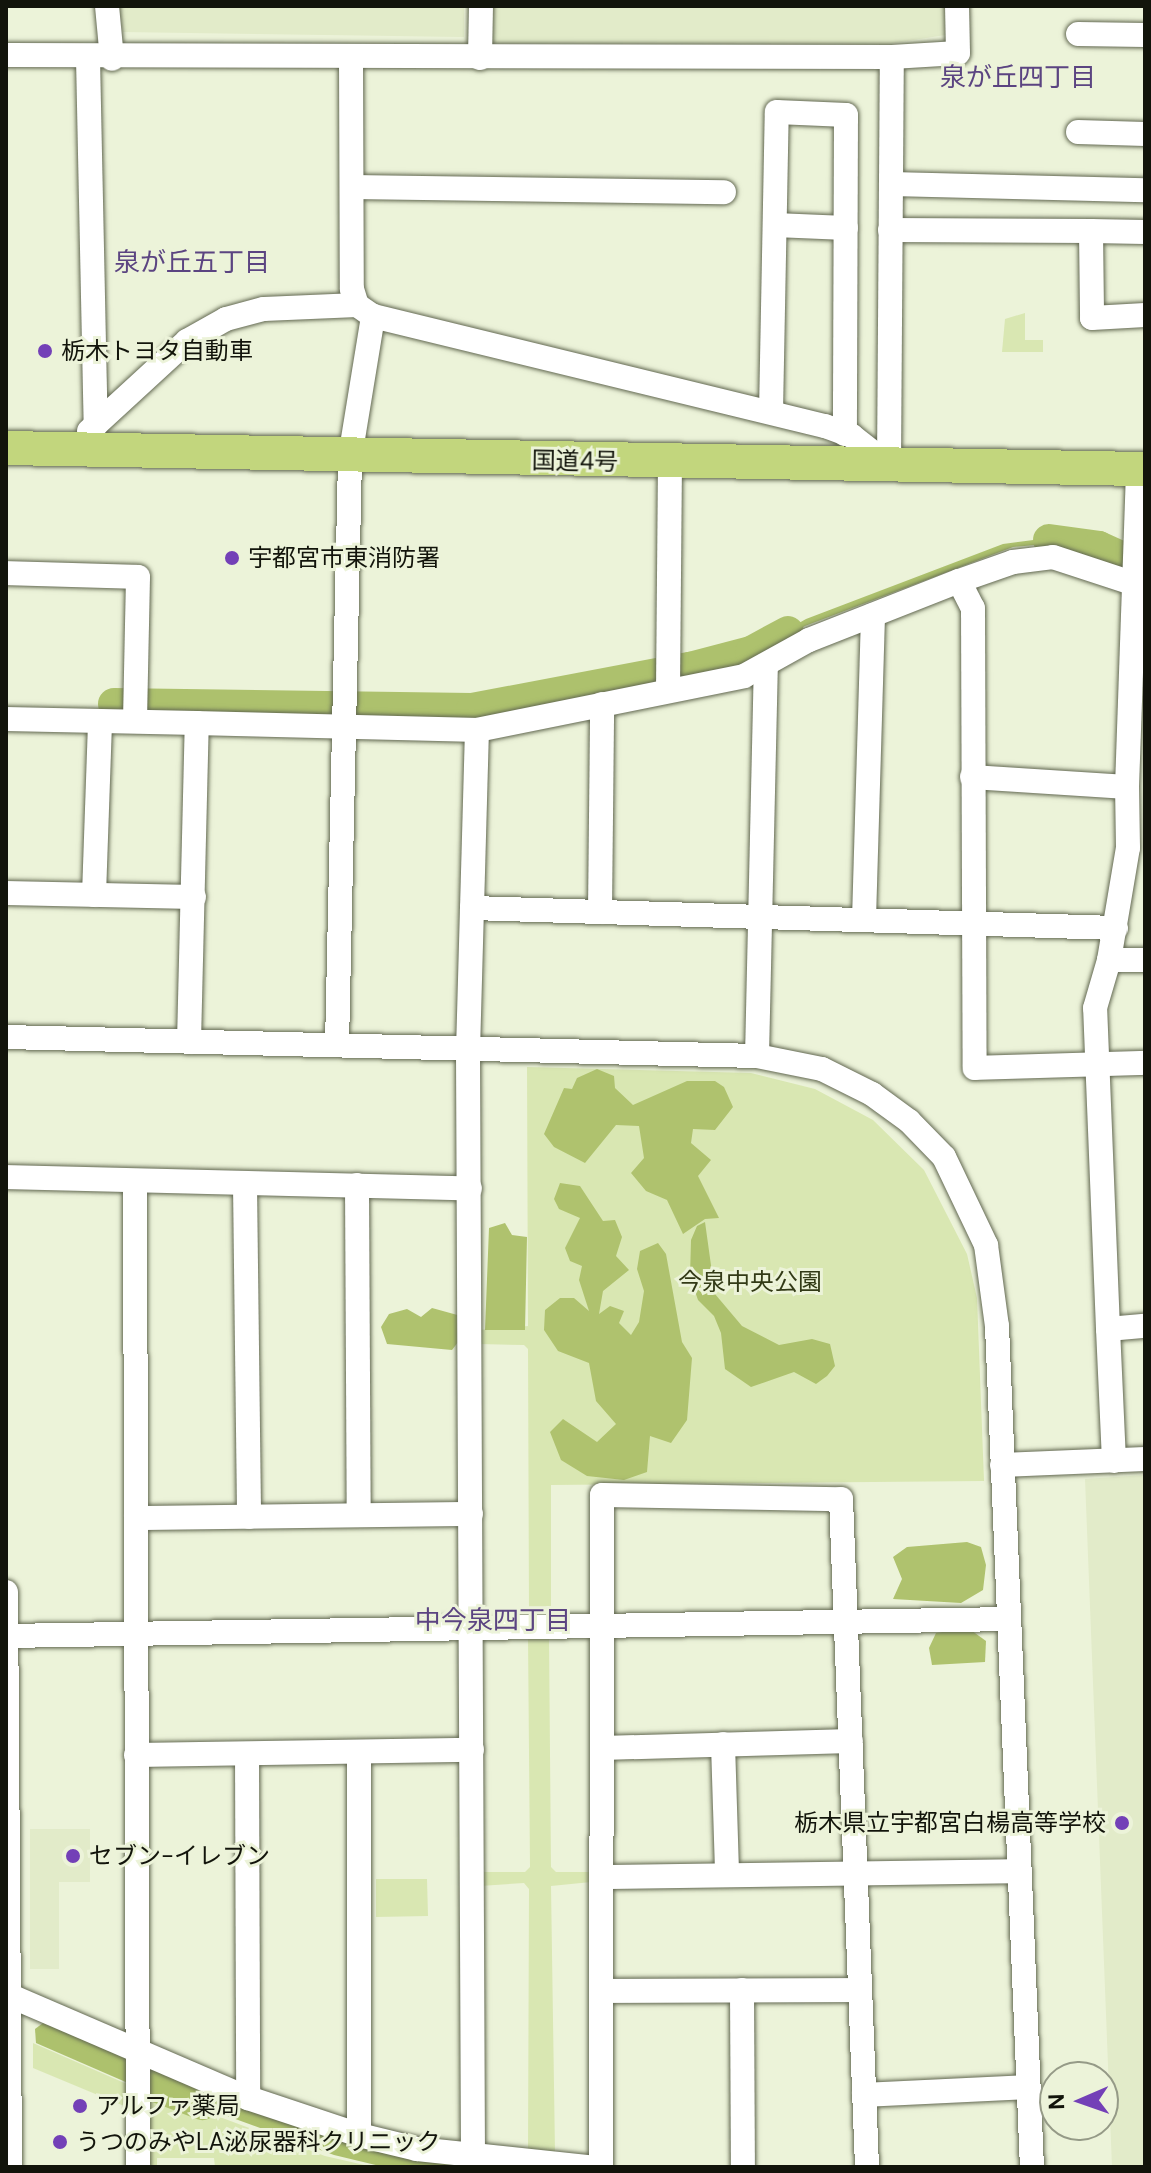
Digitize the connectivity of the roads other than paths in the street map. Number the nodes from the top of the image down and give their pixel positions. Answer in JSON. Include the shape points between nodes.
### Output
{"nodes":[{"id":1,"x":107,"y":6,"type":"edge"},
{"id":2,"x":481,"y":6,"type":"edge"},
{"id":3,"x":957,"y":6,"type":"edge"},
{"id":4,"x":1078,"y":34,"type":"dead end"},
{"id":5,"x":1145,"y":35,"type":"edge"},
{"id":6,"x":6,"y":55,"type":"edge"},
{"id":7,"x":892,"y":57,"type":"junction"},
{"id":8,"x":100,"y":58,"type":"junction"},
{"id":9,"x":351,"y":58,"type":"junction"},
{"id":10,"x":480,"y":58,"type":"junction"},
{"id":11,"x":1078,"y":132,"type":"dead end"},
{"id":12,"x":1145,"y":134,"type":"edge"},
{"id":13,"x":891,"y":184,"type":"junction"},
{"id":14,"x":352,"y":187,"type":"junction"},
{"id":15,"x":1145,"y":190,"type":"edge"},
{"id":16,"x":724,"y":192,"type":"dead end"},
{"id":17,"x":775,"y":225,"type":"junction"},
{"id":18,"x":846,"y":228,"type":"junction"},
{"id":19,"x":890,"y":230,"type":"junction"},
{"id":20,"x":1091,"y":231,"type":"junction"},
{"id":21,"x":1145,"y":232,"type":"edge"},
{"id":22,"x":365,"y":311,"type":"junction"},
{"id":23,"x":1145,"y":315,"type":"edge"},
{"id":24,"x":771,"y":412,"type":"junction"},
{"id":25,"x":845,"y":434,"type":"junction"},
{"id":26,"x":88,"y":438,"type":"junction"},
{"id":27,"x":6,"y":448,"type":"edge"},
{"id":28,"x":350,"y":457,"type":"junction"},
{"id":29,"x":670,"y":462,"type":"junction"},
{"id":30,"x":889,"y":465,"type":"junction"},
{"id":31,"x":1141,"y":469,"type":"edge"},
{"id":32,"x":6,"y":573,"type":"edge"},
{"id":33,"x":959,"y":581,"type":"junction"},
{"id":34,"x":1135,"y":584,"type":"junction"},
{"id":35,"x":873,"y":615,"type":"junction"},
{"id":36,"x":766,"y":666,"type":"junction"},
{"id":37,"x":668,"y":690,"type":"junction"},
{"id":38,"x":602,"y":704,"type":"junction"},
{"id":39,"x":1138,"y":718,"type":"edge"},
{"id":40,"x":6,"y":719,"type":"edge"},
{"id":41,"x":100,"y":721,"type":"junction"},
{"id":42,"x":135,"y":721,"type":"junction"},
{"id":43,"x":197,"y":723,"type":"junction"},
{"id":44,"x":344,"y":726,"type":"junction"},
{"id":45,"x":477,"y":730,"type":"junction"},
{"id":46,"x":972,"y":777,"type":"junction"},
{"id":47,"x":1127,"y":787,"type":"junction"},
{"id":48,"x":1136,"y":848,"type":"edge"},
{"id":49,"x":6,"y":893,"type":"edge"},
{"id":50,"x":94,"y":895,"type":"junction"},
{"id":51,"x":194,"y":897,"type":"junction"},
{"id":52,"x":472,"y":908,"type":"junction"},
{"id":53,"x":600,"y":912,"type":"junction"},
{"id":54,"x":760,"y":916,"type":"junction"},
{"id":55,"x":864,"y":919,"type":"junction"},
{"id":56,"x":974,"y":922,"type":"junction"},
{"id":57,"x":1116,"y":928,"type":"junction"},
{"id":58,"x":1109,"y":960,"type":"junction"},
{"id":59,"x":1145,"y":960,"type":"edge"},
{"id":60,"x":6,"y":1037,"type":"edge"},
{"id":61,"x":189,"y":1042,"type":"junction"},
{"id":62,"x":337,"y":1045,"type":"junction"},
{"id":63,"x":468,"y":1051,"type":"junction"},
{"id":64,"x":757,"y":1056,"type":"junction"},
{"id":65,"x":1145,"y":1063,"type":"edge"},
{"id":66,"x":1098,"y":1064,"type":"junction"},
{"id":67,"x":6,"y":1177,"type":"edge"},
{"id":68,"x":135,"y":1181,"type":"junction"},
{"id":69,"x":245,"y":1184,"type":"junction"},
{"id":70,"x":357,"y":1185,"type":"junction"},
{"id":71,"x":470,"y":1188,"type":"junction"},
{"id":72,"x":1145,"y":1326,"type":"edge"},
{"id":73,"x":1108,"y":1329,"type":"junction"},
{"id":74,"x":1145,"y":1459,"type":"edge"},
{"id":75,"x":1114,"y":1461,"type":"junction"},
{"id":76,"x":1002,"y":1465,"type":"junction"},
{"id":77,"x":471,"y":1514,"type":"junction"},
{"id":78,"x":359,"y":1515,"type":"junction"},
{"id":79,"x":249,"y":1517,"type":"junction"},
{"id":80,"x":136,"y":1518,"type":"junction"},
{"id":81,"x":6,"y":1592,"type":"edge"},
{"id":82,"x":1008,"y":1619,"type":"junction"},
{"id":83,"x":847,"y":1621,"type":"junction"},
{"id":84,"x":601,"y":1625,"type":"junction"},
{"id":85,"x":471,"y":1627,"type":"junction"},
{"id":86,"x":136,"y":1635,"type":"junction"},
{"id":87,"x":6,"y":1636,"type":"edge"},
{"id":88,"x":851,"y":1741,"type":"junction"},
{"id":89,"x":723,"y":1744,"type":"junction"},
{"id":90,"x":602,"y":1748,"type":"junction"},
{"id":91,"x":472,"y":1750,"type":"junction"},
{"id":92,"x":359,"y":1752,"type":"junction"},
{"id":93,"x":136,"y":1755,"type":"junction"},
{"id":94,"x":247,"y":1755,"type":"junction"},
{"id":95,"x":855,"y":1871,"type":"junction"},
{"id":96,"x":1019,"y":1871,"type":"junction"},
{"id":97,"x":727,"y":1873,"type":"junction"},
{"id":98,"x":604,"y":1877,"type":"junction"},
{"id":99,"x":742,"y":1990,"type":"junction"},
{"id":100,"x":860,"y":1990,"type":"junction"},
{"id":101,"x":603,"y":1991,"type":"junction"},
{"id":102,"x":8,"y":1995,"type":"edge"},
{"id":103,"x":136,"y":2051,"type":"junction"},
{"id":104,"x":1028,"y":2087,"type":"junction"},
{"id":105,"x":864,"y":2095,"type":"junction"},
{"id":106,"x":248,"y":2098,"type":"junction"},
{"id":107,"x":359,"y":2135,"type":"junction"},
{"id":108,"x":473,"y":2156,"type":"junction"},
{"id":109,"x":10,"y":2167,"type":"edge"},
{"id":110,"x":138,"y":2167,"type":"edge"},
{"id":111,"x":589,"y":2167,"type":"edge"},
{"id":112,"x":601,"y":2167,"type":"edge"},
{"id":113,"x":743,"y":2167,"type":"edge"},
{"id":114,"x":867,"y":2167,"type":"edge"},
{"id":115,"x":1032,"y":2167,"type":"edge"}],
"edges":[{"from":1,"to":8,"type":"street"},
{"from":2,"to":10,"type":"street"},
{"from":3,"to":7,"type":"street","via":[[958,53]]},
{"from":4,"to":5,"type":"street"},
{"from":6,"to":8,"type":"street"},
{"from":7,"to":10,"type":"street"},
{"from":7,"to":13,"type":"street"},
{"from":8,"to":9,"type":"street"},
{"from":8,"to":26,"type":"street"},
{"from":9,"to":10,"type":"street"},
{"from":9,"to":14,"type":"street"},
{"from":11,"to":12,"type":"street"},
{"from":13,"to":15,"type":"street"},
{"from":13,"to":19,"type":"street"},
{"from":14,"to":16,"type":"street"},
{"from":14,"to":22,"type":"street"},
{"from":17,"to":18,"type":"street"},
{"from":17,"to":18,"type":"street","via":[[777,112],[846,115]]},
{"from":17,"to":24,"type":"street"},
{"from":18,"to":25,"type":"street"},
{"from":19,"to":20,"type":"street"},
{"from":19,"to":30,"type":"street"},
{"from":20,"to":21,"type":"street"},
{"from":20,"to":23,"type":"street","via":[[1092,318]]},
{"from":22,"to":24,"type":"street"},
{"from":22,"to":26,"type":"street","via":[[264,309],[226,319],[187,341]]},
{"from":22,"to":28,"type":"street"},
{"from":24,"to":25,"type":"street"},
{"from":25,"to":30,"type":"street"},
{"from":26,"to":27,"type":"highway","name":"国道4号"},
{"from":26,"to":28,"type":"highway","name":"国道4号"},
{"from":28,"to":29,"type":"highway","name":"国道4号"},
{"from":28,"to":44,"type":"street"},
{"from":29,"to":30,"type":"highway","name":"国道4号"},
{"from":29,"to":37,"type":"street"},
{"from":30,"to":31,"type":"highway","name":"国道4号"},
{"from":31,"to":34,"type":"street"},
{"from":32,"to":42,"type":"street","via":[[138,577]]},
{"from":33,"to":34,"type":"street","via":[[1013,562],[1053,557]]},
{"from":33,"to":35,"type":"street"},
{"from":33,"to":46,"type":"street","via":[[973,608]]},
{"from":34,"to":39,"type":"street"},
{"from":35,"to":36,"type":"street","via":[[809,640]]},
{"from":35,"to":55,"type":"street"},
{"from":36,"to":37,"type":"street"},
{"from":36,"to":54,"type":"street"},
{"from":37,"to":38,"type":"street"},
{"from":38,"to":45,"type":"street"},
{"from":38,"to":53,"type":"street"},
{"from":39,"to":47,"type":"street"},
{"from":40,"to":41,"type":"street"},
{"from":41,"to":42,"type":"street"},
{"from":41,"to":50,"type":"street"},
{"from":42,"to":43,"type":"street"},
{"from":43,"to":44,"type":"street"},
{"from":43,"to":51,"type":"street"},
{"from":44,"to":45,"type":"street"},
{"from":44,"to":62,"type":"street"},
{"from":45,"to":52,"type":"street"},
{"from":46,"to":47,"type":"street"},
{"from":46,"to":56,"type":"street"},
{"from":47,"to":48,"type":"street"},
{"from":48,"to":57,"type":"street"},
{"from":49,"to":50,"type":"street"},
{"from":50,"to":51,"type":"street"},
{"from":51,"to":61,"type":"street"},
{"from":52,"to":53,"type":"street"},
{"from":52,"to":63,"type":"street"},
{"from":53,"to":54,"type":"street"},
{"from":54,"to":55,"type":"street"},
{"from":54,"to":64,"type":"street"},
{"from":55,"to":56,"type":"street"},
{"from":56,"to":57,"type":"street"},
{"from":56,"to":66,"type":"street","via":[[975,1068]]},
{"from":57,"to":58,"type":"street"},
{"from":58,"to":59,"type":"street"},
{"from":58,"to":66,"type":"street","via":[[1095,1008]]},
{"from":60,"to":61,"type":"street"},
{"from":61,"to":62,"type":"street"},
{"from":62,"to":63,"type":"street"},
{"from":63,"to":64,"type":"street"},
{"from":63,"to":71,"type":"street"},
{"from":64,"to":76,"type":"street","via":[[822,1069],[872,1094],[909,1121],[944,1157],[969,1203],[993,1283]]},
{"from":65,"to":66,"type":"street"},
{"from":66,"to":73,"type":"street"},
{"from":67,"to":68,"type":"street"},
{"from":68,"to":69,"type":"street"},
{"from":68,"to":80,"type":"street"},
{"from":69,"to":70,"type":"street"},
{"from":69,"to":79,"type":"street"},
{"from":70,"to":71,"type":"street"},
{"from":70,"to":78,"type":"street"},
{"from":71,"to":77,"type":"street"},
{"from":72,"to":73,"type":"street"},
{"from":73,"to":75,"type":"street"},
{"from":74,"to":75,"type":"street"},
{"from":75,"to":76,"type":"street"},
{"from":76,"to":82,"type":"street"},
{"from":77,"to":78,"type":"street"},
{"from":77,"to":85,"type":"street"},
{"from":78,"to":79,"type":"street"},
{"from":79,"to":80,"type":"street"},
{"from":80,"to":86,"type":"street"},
{"from":81,"to":87,"type":"street"},
{"from":82,"to":83,"type":"street"},
{"from":82,"to":96,"type":"street"},
{"from":83,"to":84,"type":"street"},
{"from":83,"to":84,"type":"street","via":[[841,1499],[602,1495]]},
{"from":83,"to":88,"type":"street"},
{"from":84,"to":85,"type":"street"},
{"from":84,"to":90,"type":"street"},
{"from":85,"to":86,"type":"street"},
{"from":85,"to":91,"type":"street"},
{"from":86,"to":87,"type":"street"},
{"from":86,"to":93,"type":"street"},
{"from":87,"to":102,"type":"street"},
{"from":88,"to":89,"type":"street"},
{"from":88,"to":95,"type":"street"},
{"from":89,"to":90,"type":"street"},
{"from":89,"to":97,"type":"street"},
{"from":90,"to":98,"type":"street"},
{"from":91,"to":92,"type":"street"},
{"from":91,"to":108,"type":"street"},
{"from":92,"to":94,"type":"street"},
{"from":92,"to":107,"type":"street"},
{"from":93,"to":94,"type":"street"},
{"from":93,"to":103,"type":"street"},
{"from":94,"to":106,"type":"street"},
{"from":95,"to":96,"type":"street"},
{"from":95,"to":97,"type":"street"},
{"from":95,"to":100,"type":"street"},
{"from":96,"to":104,"type":"street"},
{"from":97,"to":98,"type":"street"},
{"from":98,"to":101,"type":"street"},
{"from":99,"to":100,"type":"street"},
{"from":99,"to":101,"type":"street"},
{"from":99,"to":113,"type":"street"},
{"from":100,"to":105,"type":"street"},
{"from":101,"to":112,"type":"street"},
{"from":102,"to":103,"type":"street"},
{"from":102,"to":109,"type":"street"},
{"from":103,"to":106,"type":"street"},
{"from":103,"to":110,"type":"street"},
{"from":104,"to":105,"type":"street"},
{"from":104,"to":115,"type":"street"},
{"from":105,"to":114,"type":"street"},
{"from":106,"to":107,"type":"street"},
{"from":107,"to":108,"type":"street"},
{"from":108,"to":111,"type":"street"}]}
